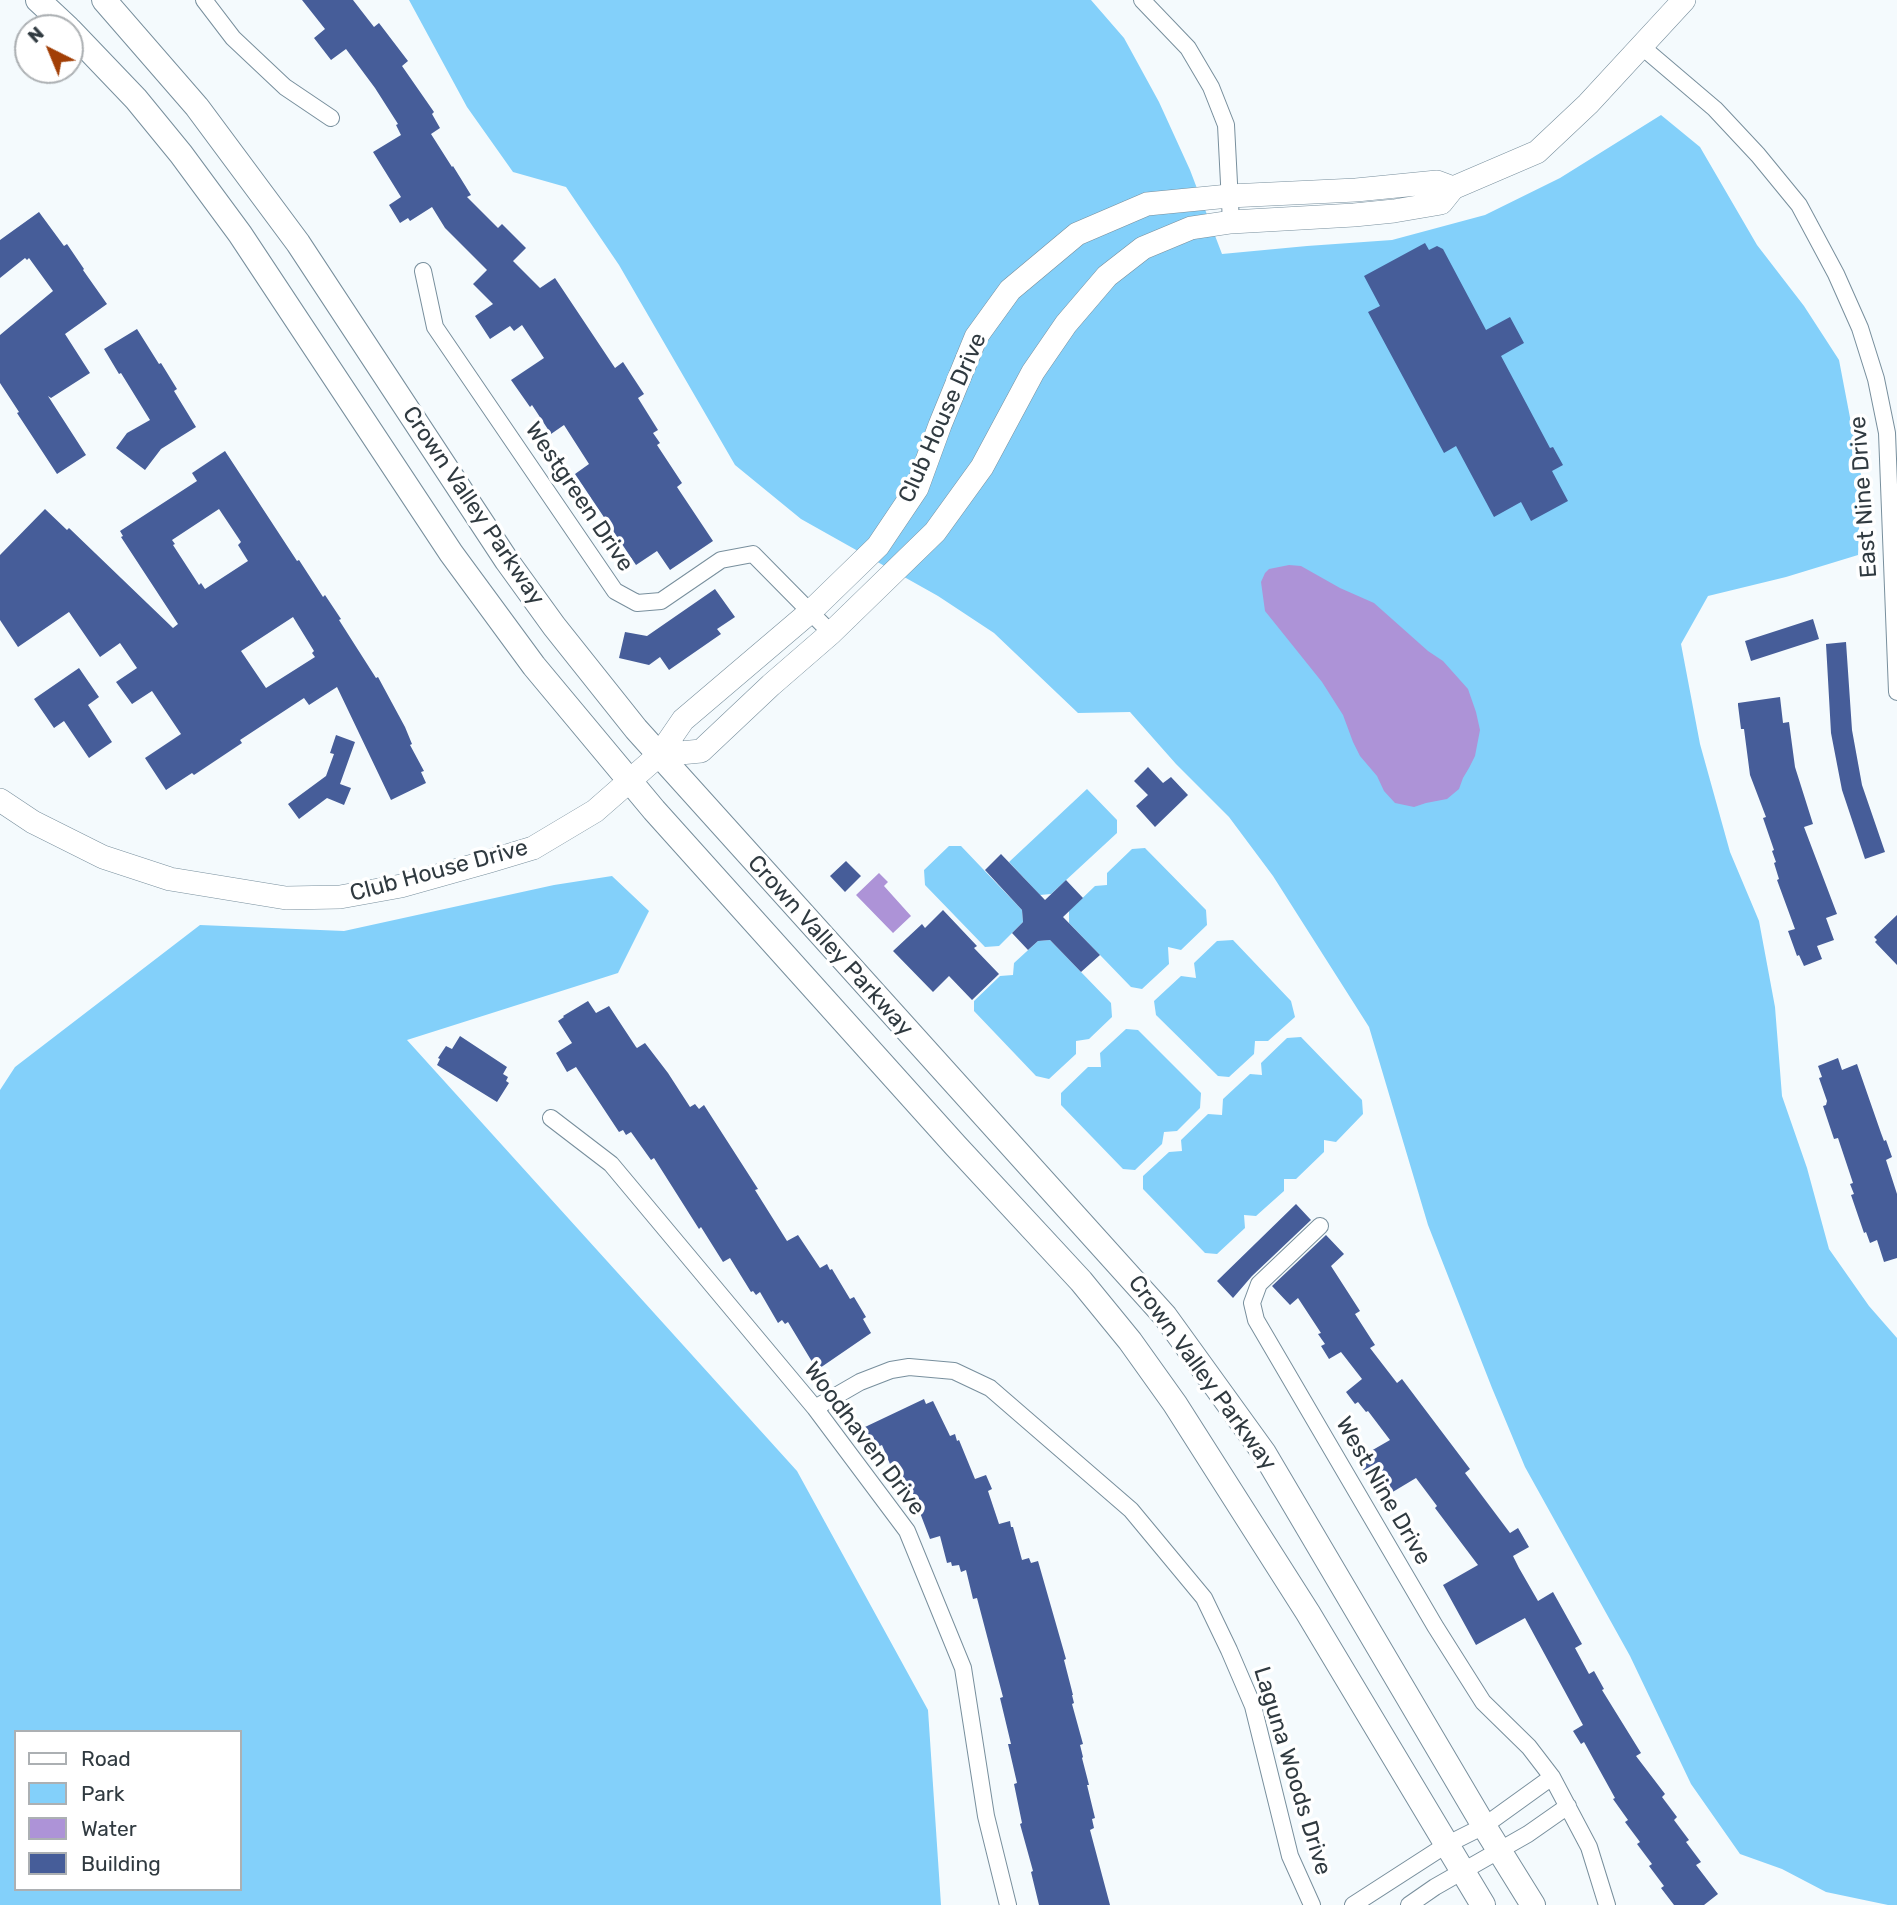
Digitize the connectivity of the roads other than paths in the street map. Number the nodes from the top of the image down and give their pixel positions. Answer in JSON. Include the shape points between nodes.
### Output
{"nodes":[{"id":1,"x":38,"y":0,"type":"edge"},
{"id":2,"x":104,"y":0,"type":"edge"},
{"id":3,"x":204,"y":0,"type":"edge"},
{"id":4,"x":1142,"y":0,"type":"edge"},
{"id":5,"x":1684,"y":0,"type":"edge"},
{"id":6,"x":53,"y":14,"type":"edge"},
{"id":7,"x":84,"y":45,"type":"edge"},
{"id":8,"x":1641,"y":46,"type":"junction"},
{"id":9,"x":331,"y":118,"type":"dead end"},
{"id":10,"x":1453,"y":188,"type":"junction"},
{"id":11,"x":1229,"y":196,"type":"junction"},
{"id":12,"x":1231,"y":222,"type":"junction"},
{"id":13,"x":424,"y":271,"type":"dead end"},
{"id":14,"x":810,"y":612,"type":"junction"},
{"id":15,"x":831,"y":633,"type":"junction"},
{"id":16,"x":1897,"y":692,"type":"edge"},
{"id":17,"x":659,"y":755,"type":"junction"},
{"id":18,"x":629,"y":782,"type":"junction"},
{"id":19,"x":0,"y":800,"type":"edge"},
{"id":20,"x":551,"y":1118,"type":"dead end"},
{"id":21,"x":1320,"y":1226,"type":"dead end"},
{"id":22,"x":815,"y":1408,"type":"junction"},
{"id":23,"x":1552,"y":1777,"type":"junction"},
{"id":24,"x":1568,"y":1806,"type":"junction"},
{"id":25,"x":1484,"y":1826,"type":"junction"},
{"id":26,"x":1446,"y":1845,"type":"junction"},
{"id":27,"x":1500,"y":1850,"type":"junction"},
{"id":28,"x":1462,"y":1872,"type":"junction"},
{"id":29,"x":1009,"y":1905,"type":"edge"},
{"id":30,"x":1312,"y":1905,"type":"edge"},
{"id":31,"x":1353,"y":1905,"type":"edge"},
{"id":32,"x":1409,"y":1905,"type":"edge"},
{"id":33,"x":1483,"y":1905,"type":"edge"},
{"id":34,"x":1534,"y":1905,"type":"edge"},
{"id":35,"x":1607,"y":1905,"type":"edge"}],
"edges":[{"from":1,"to":6,"type":"main road","name":"Crown Valley Parkway"},
{"from":2,"to":17,"type":"main road","name":"Crown Valley Parkway","via":[[241,164],[507,561]]},
{"from":3,"to":9,"type":"street","via":[[259,63]]},
{"from":4,"to":11,"type":"street","via":[[1188,48],[1211,87],[1226,125]]},
{"from":5,"to":8,"type":"street","name":"Club House Drive"},
{"from":7,"to":18,"type":"main road","name":"Crown Valley Parkway","via":[[181,154],[240,234],[451,553],[534,666]]},
{"from":8,"to":10,"type":"street","name":"Club House Drive","via":[[1537,152]]},
{"from":8,"to":16,"type":"street","name":"East Nine Drive","via":[[1715,109],[1799,205],[1860,328],[1887,433]]},
{"from":10,"to":11,"type":"street","name":"Club House Drive","via":[[1437,182]]},
{"from":10,"to":12,"type":"street","name":"Club House Drive","via":[[1441,203],[1394,211]]},
{"from":11,"to":12,"type":"street"},
{"from":11,"to":14,"type":"street","name":"Club House Drive","via":[[1147,204],[1076,234],[1010,290],[976,337],[917,488],[878,546]]},
{"from":12,"to":15,"type":"street","name":"Club House Drive","via":[[1191,228],[1143,248],[1107,276],[1033,372],[982,467],[935,532]]},
{"from":13,"to":14,"type":"street","name":"Westgreen Drive","via":[[435,327],[615,591],[637,603],[661,601],[721,560],[753,554]]},
{"from":14,"to":15,"type":"street","name":"Westgreen Drive"},
{"from":14,"to":17,"type":"street","name":"Club House Drive","via":[[683,720]]},
{"from":15,"to":17,"type":"street","name":"Club House Drive","via":[[701,751]]},
{"from":17,"to":18,"type":"street","name":"Club House Drive"},
{"from":17,"to":25,"type":"main road","name":"Crown Valley Parkway","via":[[1166,1316],[1264,1453]]},
{"from":18,"to":19,"type":"street","name":"Club House Drive","via":[[596,811],[533,848],[401,886],[340,897],[286,898],[170,879],[103,857]]},
{"from":18,"to":26,"type":"main road","name":"Crown Valley Parkway","via":[[1081,1281],[1130,1341],[1301,1601]]},
{"from":20,"to":22,"type":"street","name":"Woodhaven Drive","via":[[611,1164]]},
{"from":21,"to":23,"type":"street","name":"West Nine Drive","via":[[1259,1284],[1252,1303],[1256,1320],[1483,1702],[1530,1747]]},
{"from":22,"to":29,"type":"street","name":"Woodhaven Drive","via":[[906,1531],[963,1668],[986,1816]]},
{"from":22,"to":30,"type":"street","name":"Laguna Woods Drive","via":[[891,1370],[954,1371],[990,1388],[1131,1510],[1204,1598],[1228,1650],[1253,1706],[1290,1856]]},
{"from":23,"to":24,"type":"street","name":"West Nine Drive"},
{"from":23,"to":25,"type":"street"},
{"from":24,"to":27,"type":"street"},
{"from":24,"to":35,"type":"street","name":"West Nine Drive","via":[[1589,1847]]},
{"from":25,"to":26,"type":"street"},
{"from":25,"to":27,"type":"main road","name":"Crown Valley Parkway"},
{"from":26,"to":28,"type":"main road","name":"Crown Valley Parkway"},
{"from":26,"to":31,"type":"street"},
{"from":27,"to":28,"type":"street"},
{"from":27,"to":34,"type":"main road","name":"Crown Valley Parkway"},
{"from":28,"to":32,"type":"street"},
{"from":28,"to":33,"type":"main road","name":"Crown Valley Parkway"}]}
